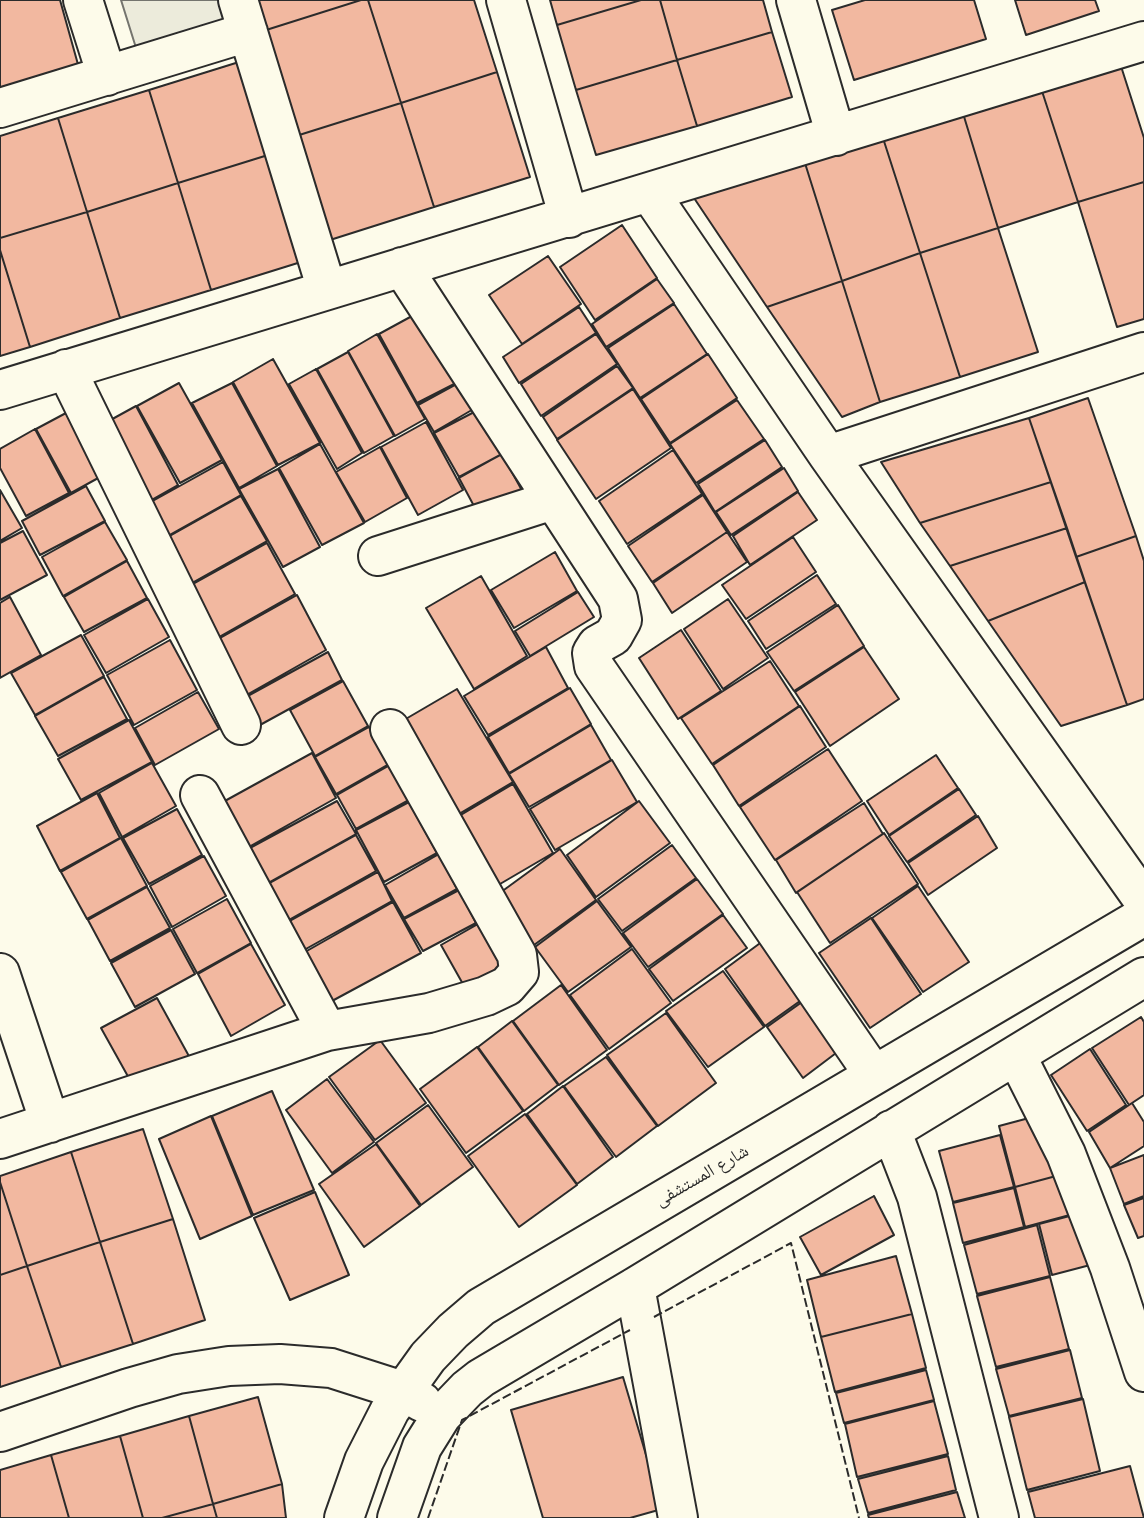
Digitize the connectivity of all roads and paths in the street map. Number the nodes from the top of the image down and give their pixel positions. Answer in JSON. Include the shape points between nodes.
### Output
{"nodes":[{"id":1,"x":83,"y":0,"type":"edge"},
{"id":2,"x":506,"y":0,"type":"edge"},
{"id":3,"x":796,"y":0,"type":"edge"},
{"id":4,"x":243,"y":16,"type":"edge"},
{"id":5,"x":1144,"y":41,"type":"edge"},
{"id":6,"x":107,"y":76,"type":"junction"},
{"id":7,"x":0,"y":108,"type":"edge"},
{"id":8,"x":836,"y":135,"type":"junction"},
{"id":9,"x":649,"y":192,"type":"junction"},
{"id":10,"x":569,"y":218,"type":"junction"},
{"id":11,"x":402,"y":267,"type":"junction"},
{"id":12,"x":327,"y":290,"type":"junction"},
{"id":13,"x":1144,"y":352,"type":"edge"},
{"id":14,"x":66,"y":369,"type":"junction"},
{"id":15,"x":0,"y":390,"type":"edge"},
{"id":16,"x":828,"y":456,"type":"junction"},
{"id":17,"x":553,"y":500,"type":"junction"},
{"id":18,"x":378,"y":556,"type":"dead end"},
{"id":19,"x":241,"y":724,"type":"dead end"},
{"id":20,"x":390,"y":729,"type":"dead end"},
{"id":21,"x":200,"y":795,"type":"dead end"},
{"id":22,"x":1144,"y":901,"type":"edge"},
{"id":23,"x":1144,"y":916,"type":"edge"},
{"id":24,"x":0,"y":973,"type":"edge"},
{"id":25,"x":1144,"y":977,"type":"edge"},
{"id":26,"x":327,"y":1031,"type":"junction"},
{"id":27,"x":1016,"y":1055,"type":"junction"},
{"id":28,"x":874,"y":1075,"type":"junction"},
{"id":29,"x":50,"y":1123,"type":"junction"},
{"id":30,"x":891,"y":1130,"type":"junction"},
{"id":31,"x":0,"y":1139,"type":"edge"},
{"id":32,"x":635,"y":1287,"type":"junction"},
{"id":33,"x":1144,"y":1372,"type":"edge"},
{"id":34,"x":403,"y":1391,"type":"junction"},
{"id":35,"x":442,"y":1415,"type":"junction"},
{"id":36,"x":0,"y":1432,"type":"edge"},
{"id":37,"x":344,"y":1518,"type":"edge"},
{"id":38,"x":397,"y":1518,"type":"edge"},
{"id":39,"x":678,"y":1518,"type":"edge"},
{"id":40,"x":999,"y":1518,"type":"edge"}],
"edges":[{"from":1,"to":6,"type":"street"},
{"from":2,"to":10,"type":"street"},
{"from":3,"to":8,"type":"street"},
{"from":4,"to":6,"type":"street"},
{"from":4,"to":12,"type":"street"},
{"from":5,"to":8,"type":"street"},
{"from":6,"to":7,"type":"street"},
{"from":8,"to":9,"type":"street"},
{"from":9,"to":10,"type":"street"},
{"from":9,"to":16,"type":"street"},
{"from":10,"to":11,"type":"street"},
{"from":11,"to":12,"type":"street"},
{"from":11,"to":17,"type":"street"},
{"from":12,"to":14,"type":"street"},
{"from":13,"to":16,"type":"street"},
{"from":14,"to":15,"type":"street"},
{"from":14,"to":19,"type":"street"},
{"from":16,"to":22,"type":"street"},
{"from":17,"to":18,"type":"street"},
{"from":17,"to":28,"type":"street","via":[[618,599],[622,620],[613,636],[592,653],[594,666]]},
{"from":20,"to":26,"type":"street","via":[[517,955],[519,972],[507,986],[486,996],[429,1013]]},
{"from":21,"to":26,"type":"street"},
{"from":23,"to":28,"type":"street","name":"شارع المستشفى"},
{"from":24,"to":29,"type":"street"},
{"from":25,"to":27,"type":"street"},
{"from":26,"to":29,"type":"street"},
{"from":27,"to":30,"type":"street"},
{"from":27,"to":33,"type":"street","via":[[1066,1154]]},
{"from":28,"to":34,"type":"street","name":"شارع المستشفى","via":[[481,1307],[428,1357]]},
{"from":29,"to":31,"type":"street"},
{"from":30,"to":32,"type":"street"},
{"from":30,"to":40,"type":"street","via":[[918,1197]]},
{"from":32,"to":35,"type":"street","via":[[488,1373]]},
{"from":32,"to":39,"type":"street"},
{"from":34,"to":35,"type":"street"},
{"from":34,"to":36,"type":"street","via":[[331,1368],[229,1366],[178,1374]]},
{"from":34,"to":37,"type":"street","name":"شارع المستشفى","via":[[376,1435]]},
{"from":35,"to":38,"type":"street","via":[[422,1447]]}]}
